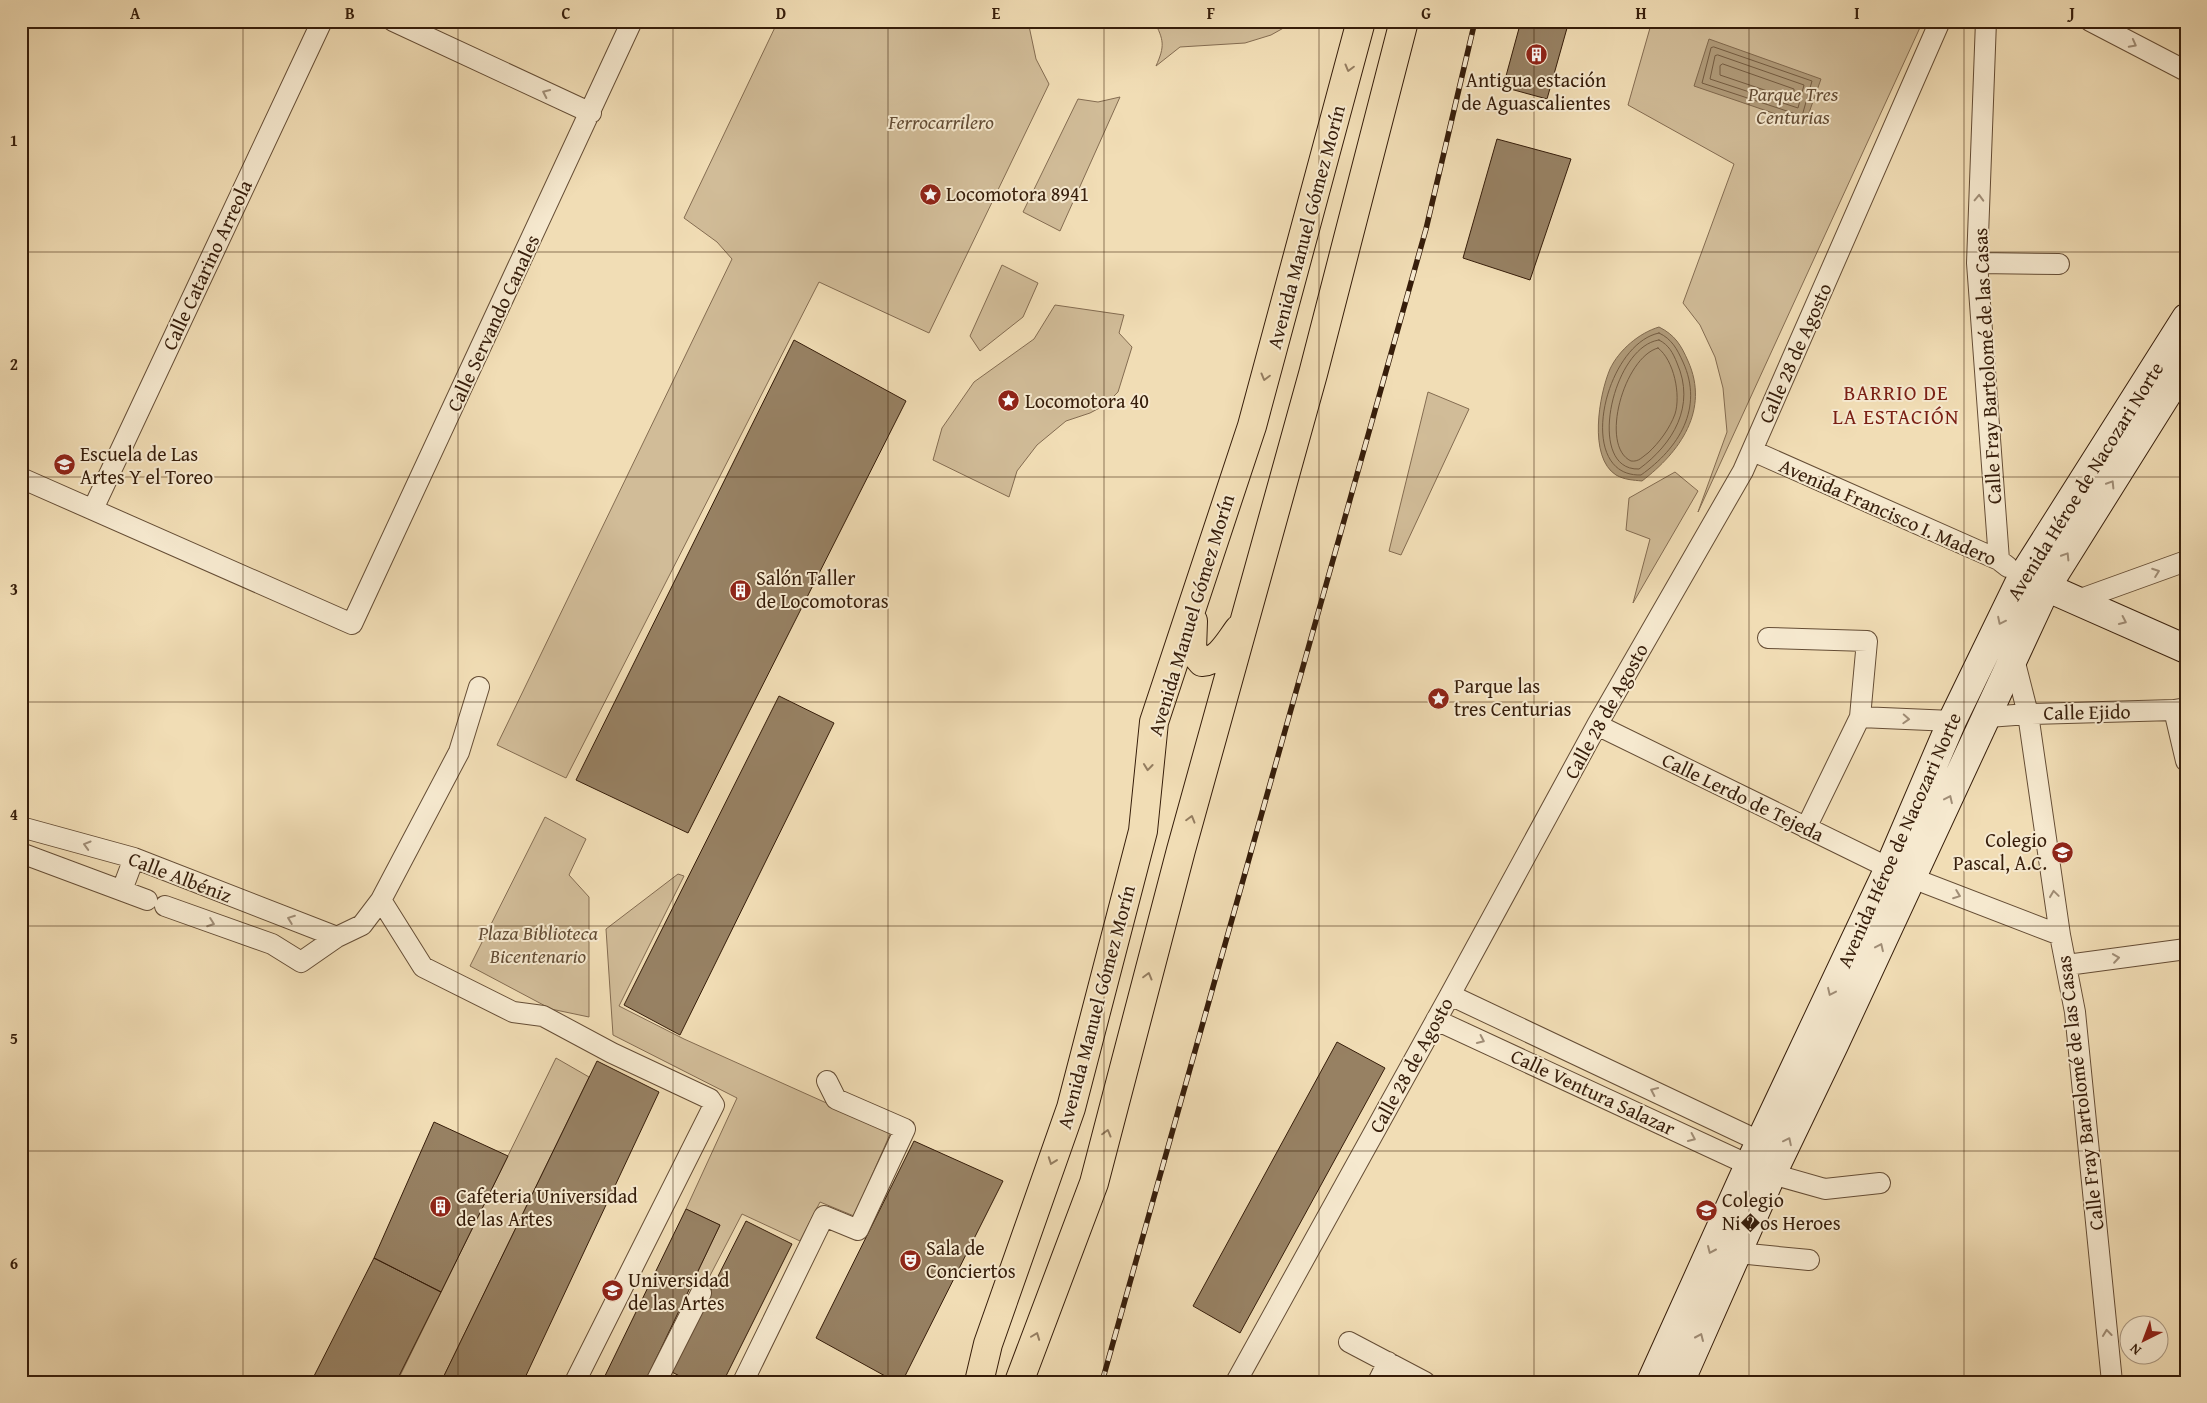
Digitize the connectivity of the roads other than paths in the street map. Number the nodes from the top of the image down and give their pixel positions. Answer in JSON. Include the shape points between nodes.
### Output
{"nodes":[{"id":1,"x":322,"y":21,"type":"edge"},
{"id":2,"x":393,"y":21,"type":"edge"},
{"id":3,"x":632,"y":21,"type":"edge"},
{"id":4,"x":1362,"y":21,"type":"edge"},
{"id":5,"x":1404,"y":21,"type":"edge"},
{"id":6,"x":1940,"y":21,"type":"edge"},
{"id":7,"x":1986,"y":21,"type":"edge"},
{"id":8,"x":2090,"y":21,"type":"edge"},
{"id":9,"x":2186,"y":71,"type":"edge"},
{"id":10,"x":591,"y":113,"type":"junction"},
{"id":11,"x":1977,"y":263,"type":"junction"},
{"id":12,"x":2059,"y":264,"type":"dead end"},
{"id":13,"x":2186,"y":318,"type":"edge"},
{"id":14,"x":2186,"y":364,"type":"edge"},
{"id":15,"x":1753,"y":450,"type":"junction"},
{"id":16,"x":21,"y":478,"type":"edge"},
{"id":17,"x":93,"y":509,"type":"junction"},
{"id":18,"x":1999,"y":560,"type":"junction"},
{"id":19,"x":2186,"y":561,"type":"edge"},
{"id":20,"x":2022,"y":577,"type":"junction"},
{"id":21,"x":1201,"y":580,"type":"junction"},
{"id":22,"x":2047,"y":586,"type":"junction"},
{"id":23,"x":2078,"y":600,"type":"junction"},
{"id":24,"x":1247,"y":617,"type":"junction"},
{"id":25,"x":1768,"y":638,"type":"dead end"},
{"id":26,"x":2186,"y":649,"type":"edge"},
{"id":27,"x":2014,"y":659,"type":"junction"},
{"id":28,"x":479,"y":687,"type":"dead end"},
{"id":29,"x":2180,"y":709,"type":"edge"},
{"id":30,"x":2028,"y":714,"type":"junction"},
{"id":31,"x":1860,"y":716,"type":"junction"},
{"id":32,"x":1988,"y":717,"type":"junction"},
{"id":33,"x":1952,"y":721,"type":"junction"},
{"id":34,"x":1597,"y":725,"type":"junction"},
{"id":35,"x":2186,"y":761,"type":"edge"},
{"id":36,"x":21,"y":827,"type":"edge"},
{"id":37,"x":1806,"y":828,"type":"junction"},
{"id":38,"x":21,"y":853,"type":"edge"},
{"id":39,"x":134,"y":858,"type":"junction"},
{"id":40,"x":1900,"y":873,"type":"junction"},
{"id":41,"x":122,"y":890,"type":"junction"},
{"id":42,"x":381,"y":900,"type":"junction"},
{"id":43,"x":268,"y":910,"type":"junction"},
{"id":44,"x":2060,"y":935,"type":"junction"},
{"id":45,"x":337,"y":937,"type":"junction"},
{"id":46,"x":258,"y":940,"type":"junction"},
{"id":47,"x":2186,"y":949,"type":"edge"},
{"id":48,"x":2067,"y":965,"type":"junction"},
{"id":49,"x":1450,"y":995,"type":"junction"},
{"id":50,"x":1436,"y":1020,"type":"junction"},
{"id":51,"x":827,"y":1081,"type":"dead end"},
{"id":52,"x":1761,"y":1160,"type":"junction"},
{"id":53,"x":1880,"y":1183,"type":"dead end"},
{"id":54,"x":1738,"y":1253,"type":"junction"},
{"id":55,"x":1809,"y":1260,"type":"dead end"},
{"id":56,"x":701,"y":1293,"type":"dead end"},
{"id":57,"x":1349,"y":1342,"type":"dead end"},
{"id":58,"x":1388,"y":1362,"type":"junction"},
{"id":59,"x":575,"y":1382,"type":"edge"},
{"id":60,"x":656,"y":1382,"type":"edge"},
{"id":61,"x":742,"y":1382,"type":"edge"},
{"id":62,"x":979,"y":1382,"type":"edge"},
{"id":63,"x":1019,"y":1382,"type":"edge"},
{"id":64,"x":1236,"y":1382,"type":"edge"},
{"id":65,"x":1378,"y":1382,"type":"edge"},
{"id":66,"x":1425,"y":1382,"type":"edge"},
{"id":67,"x":1651,"y":1382,"type":"edge"},
{"id":68,"x":1680,"y":1382,"type":"edge"},
{"id":69,"x":2112,"y":1382,"type":"edge"}],
"edges":[{"from":1,"to":17,"type":"street","name":"Calle Catarino Arreola"},
{"from":10,"to":2,"type":"street","one_way":true},
{"from":3,"to":10,"type":"street","name":"Calle Servando Canales"},
{"from":4,"to":21,"type":"main road","name":"Avenida Manuel Gómez Morín","one_way":true,"via":[[1252,426]]},
{"from":5,"to":24,"type":"main road","name":"Avenida Manuel Gómez Morín"},
{"from":6,"to":15,"type":"street","name":"Calle 28 de Agosto"},
{"from":11,"to":7,"type":"street","name":"Calle Fray Bartolomé de las Casas","one_way":true},
{"from":8,"to":9,"type":"street","one_way":true},
{"from":10,"to":17,"type":"street","name":"Calle Servando Canales","via":[[352,624]]},
{"from":11,"to":12,"type":"street"},
{"from":11,"to":18,"type":"street","name":"Calle Fray Bartolomé de las Casas"},
{"from":13,"to":20,"type":"main road","name":"Avenida Héroe de Nacozari Norte"},
{"from":22,"to":14,"type":"main road","name":"Avenida Héroe de Nacozari Norte","one_way":true},
{"from":15,"to":18,"type":"street","name":"Avenida Francisco I. Madero"},
{"from":15,"to":34,"type":"street","name":"Calle 28 de Agosto"},
{"from":16,"to":17,"type":"street"},
{"from":18,"to":20,"type":"street","name":"Avenida Francisco I. Madero"},
{"from":23,"to":19,"type":"street","one_way":true},
{"from":20,"to":22,"type":"main road","name":"Avenida Francisco I. Madero"},
{"from":20,"to":33,"type":"main road","name":"Avenida Héroe de Nacozari Norte","one_way":true},
{"from":21,"to":24,"type":"main road","via":[[1192,626],[1192,650],[1196,658],[1202,662],[1215,658]]},
{"from":21,"to":62,"type":"main road","name":"Avenida Manuel Gómez Morín","one_way":true,"via":[[1154,722],[1143,831],[1071,1108],[992,1335]]},
{"from":22,"to":23,"type":"main road","name":"Avenida Francisco I. Madero"},
{"from":22,"to":27,"type":"main road","name":"Avenida Héroe de Nacozari Norte"},
{"from":23,"to":26,"type":"main road","name":"Avenida Francisco I. Madero","one_way":true},
{"from":63,"to":24,"type":"main road","name":"Avenida Manuel Gómez Morín","one_way":true,"via":[[1094,1184],[1181,850]]},
{"from":25,"to":31,"type":"street","via":[[1867,641]]},
{"from":27,"to":30,"type":"street","name":"Calle Fray Bartolomé de las Casas"},
{"from":27,"to":32,"type":"main road","name":"Avenida Héroe de Nacozari Norte"},
{"from":28,"to":42,"type":"street","via":[[459,752]]},
{"from":29,"to":30,"type":"street","name":"Calle Ejido"},
{"from":29,"to":35,"type":"street"},
{"from":30,"to":32,"type":"street","name":"Calle Ejido"},
{"from":44,"to":30,"type":"street","name":"Calle Fray Bartolomé de las Casas","one_way":true},
{"from":31,"to":33,"type":"street","one_way":true},
{"from":31,"to":37,"type":"street"},
{"from":40,"to":32,"type":"main road","name":"Avenida Héroe de Nacozari Norte","one_way":true},
{"from":33,"to":40,"type":"main road","name":"Avenida Héroe de Nacozari Norte"},
{"from":34,"to":37,"type":"street","name":"Calle Lerdo de Tejeda"},
{"from":34,"to":49,"type":"street","name":"Calle 28 de Agosto"},
{"from":39,"to":36,"type":"street","name":"Calle Albéniz","one_way":true},
{"from":37,"to":40,"type":"street","name":"Calle Lerdo de Tejeda"},
{"from":38,"to":41,"type":"street","name":"Calle Albéniz"},
{"from":39,"to":41,"type":"street"},
{"from":39,"to":43,"type":"street","name":"Calle Albéniz"},
{"from":40,"to":44,"type":"street","name":"Calle Lerdo de Tejeda","one_way":true},
{"from":40,"to":52,"type":"main road","name":"Avenida Héroe de Nacozari Norte"},
{"from":41,"to":46,"type":"street","name":"Calle Albéniz","one_way":true},
{"from":42,"to":45,"type":"street","via":[[362,926]]},
{"from":42,"to":59,"type":"street","via":[[423,967],[513,1012],[543,1016],[710,1099],[714,1105]]},
{"from":45,"to":43,"type":"street","name":"Calle Albéniz","one_way":true},
{"from":43,"to":46,"type":"street"},
{"from":44,"to":48,"type":"street","name":"Calle Fray Bartolomé de las Casas"},
{"from":45,"to":46,"type":"street","name":"Calle Albéniz","via":[[301,962],[284,950]]},
{"from":48,"to":47,"type":"street","one_way":true},
{"from":69,"to":48,"type":"street","name":"Calle Fray Bartolomé de las Casas","one_way":true},
{"from":49,"to":50,"type":"street","name":"Calle 28 de Agosto"},
{"from":52,"to":49,"type":"street","name":"Calle Ventura Salazar","one_way":true},
{"from":50,"to":52,"type":"street","name":"Calle Ventura Salazar","one_way":true},
{"from":50,"to":64,"type":"street","name":"Calle 28 de Agosto"},
{"from":51,"to":61,"type":"street","via":[[836,1099],[905,1129],[858,1230],[824,1216]]},
{"from":52,"to":53,"type":"street","via":[[1825,1189]]},
{"from":52,"to":54,"type":"main road","name":"Avenida Héroe de Nacozari Norte"},
{"from":52,"to":67,"type":"main road","name":"Avenida Héroe de Nacozari Norte","one_way":true},
{"from":54,"to":55,"type":"street"},
{"from":68,"to":54,"type":"main road","name":"Avenida Héroe de Nacozari Norte","one_way":true},
{"from":56,"to":60,"type":"street"},
{"from":57,"to":58,"type":"street"},
{"from":58,"to":65,"type":"street"},
{"from":58,"to":66,"type":"street"}]}
